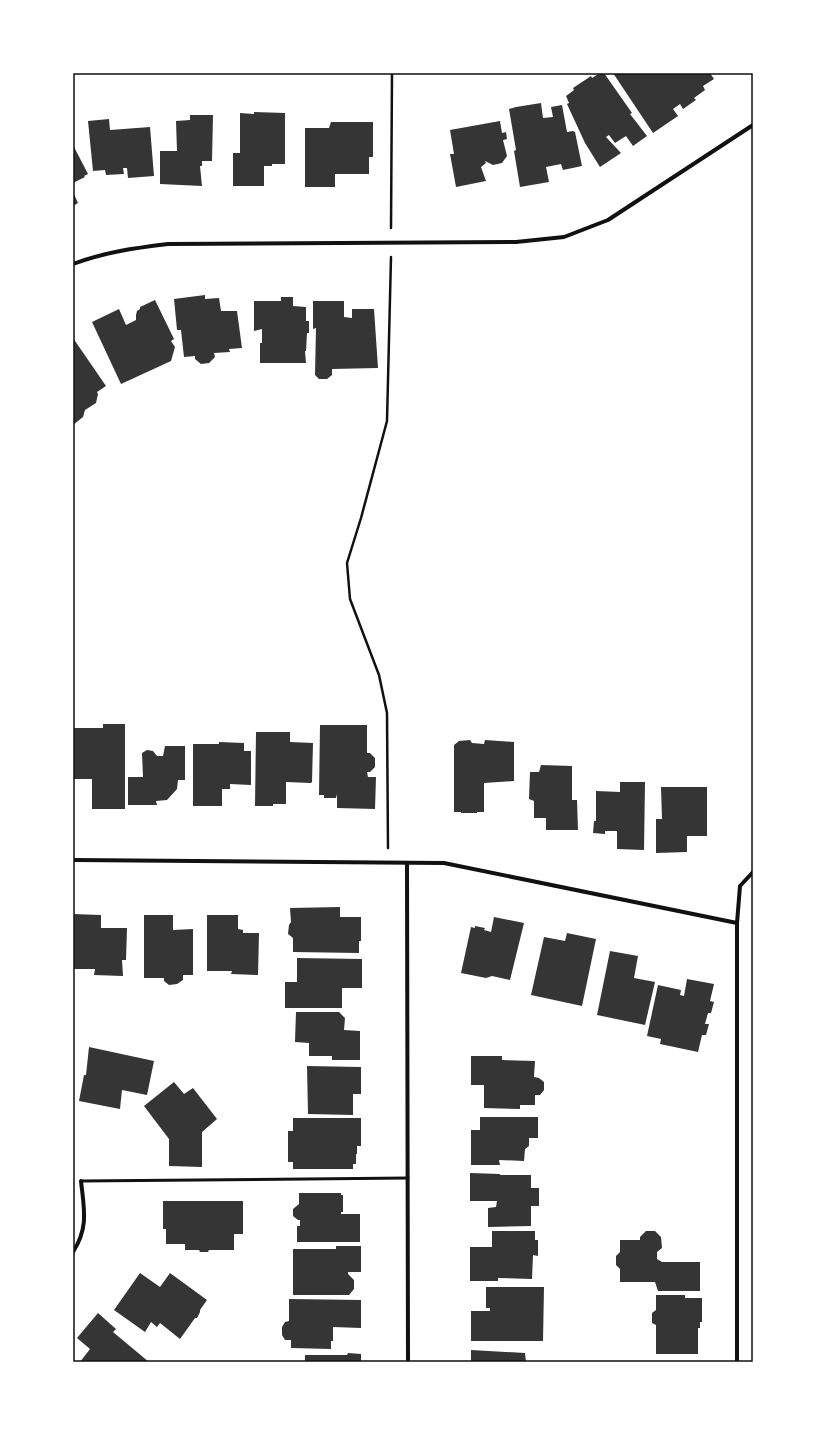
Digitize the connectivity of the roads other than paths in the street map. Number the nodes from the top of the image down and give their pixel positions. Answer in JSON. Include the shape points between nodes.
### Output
{"nodes":[{"id":1,"x":753,"y":125,"type":"edge"},
{"id":2,"x":73,"y":264,"type":"edge"},
{"id":3,"x":73,"y":860,"type":"edge"},
{"id":4,"x":407,"y":863,"type":"junction"},
{"id":5,"x":753,"y":872,"type":"edge"},
{"id":6,"x":737,"y":923,"type":"junction"},
{"id":7,"x":408,"y":1178,"type":"junction"},
{"id":8,"x":81,"y":1181,"type":"joint"},
{"id":9,"x":73,"y":1252,"type":"edge"},
{"id":10,"x":408,"y":1362,"type":"edge"},
{"id":11,"x":737,"y":1362,"type":"edge"}],
"edges":[{"from":1,"to":2,"type":"street","via":[[608,220],[564,237],[516,242],[168,244],[132,248]]},
{"from":3,"to":4,"type":"street"},
{"from":4,"to":6,"type":"street","via":[[444,863]]},
{"from":4,"to":7,"type":"street"},
{"from":5,"to":6,"type":"street","via":[[740,886]]},
{"from":6,"to":11,"type":"street"},
{"from":7,"to":8,"type":"lane"},
{"from":7,"to":10,"type":"street"},
{"from":8,"to":9,"type":"street","via":[[85,1217],[80,1241]]}]}
